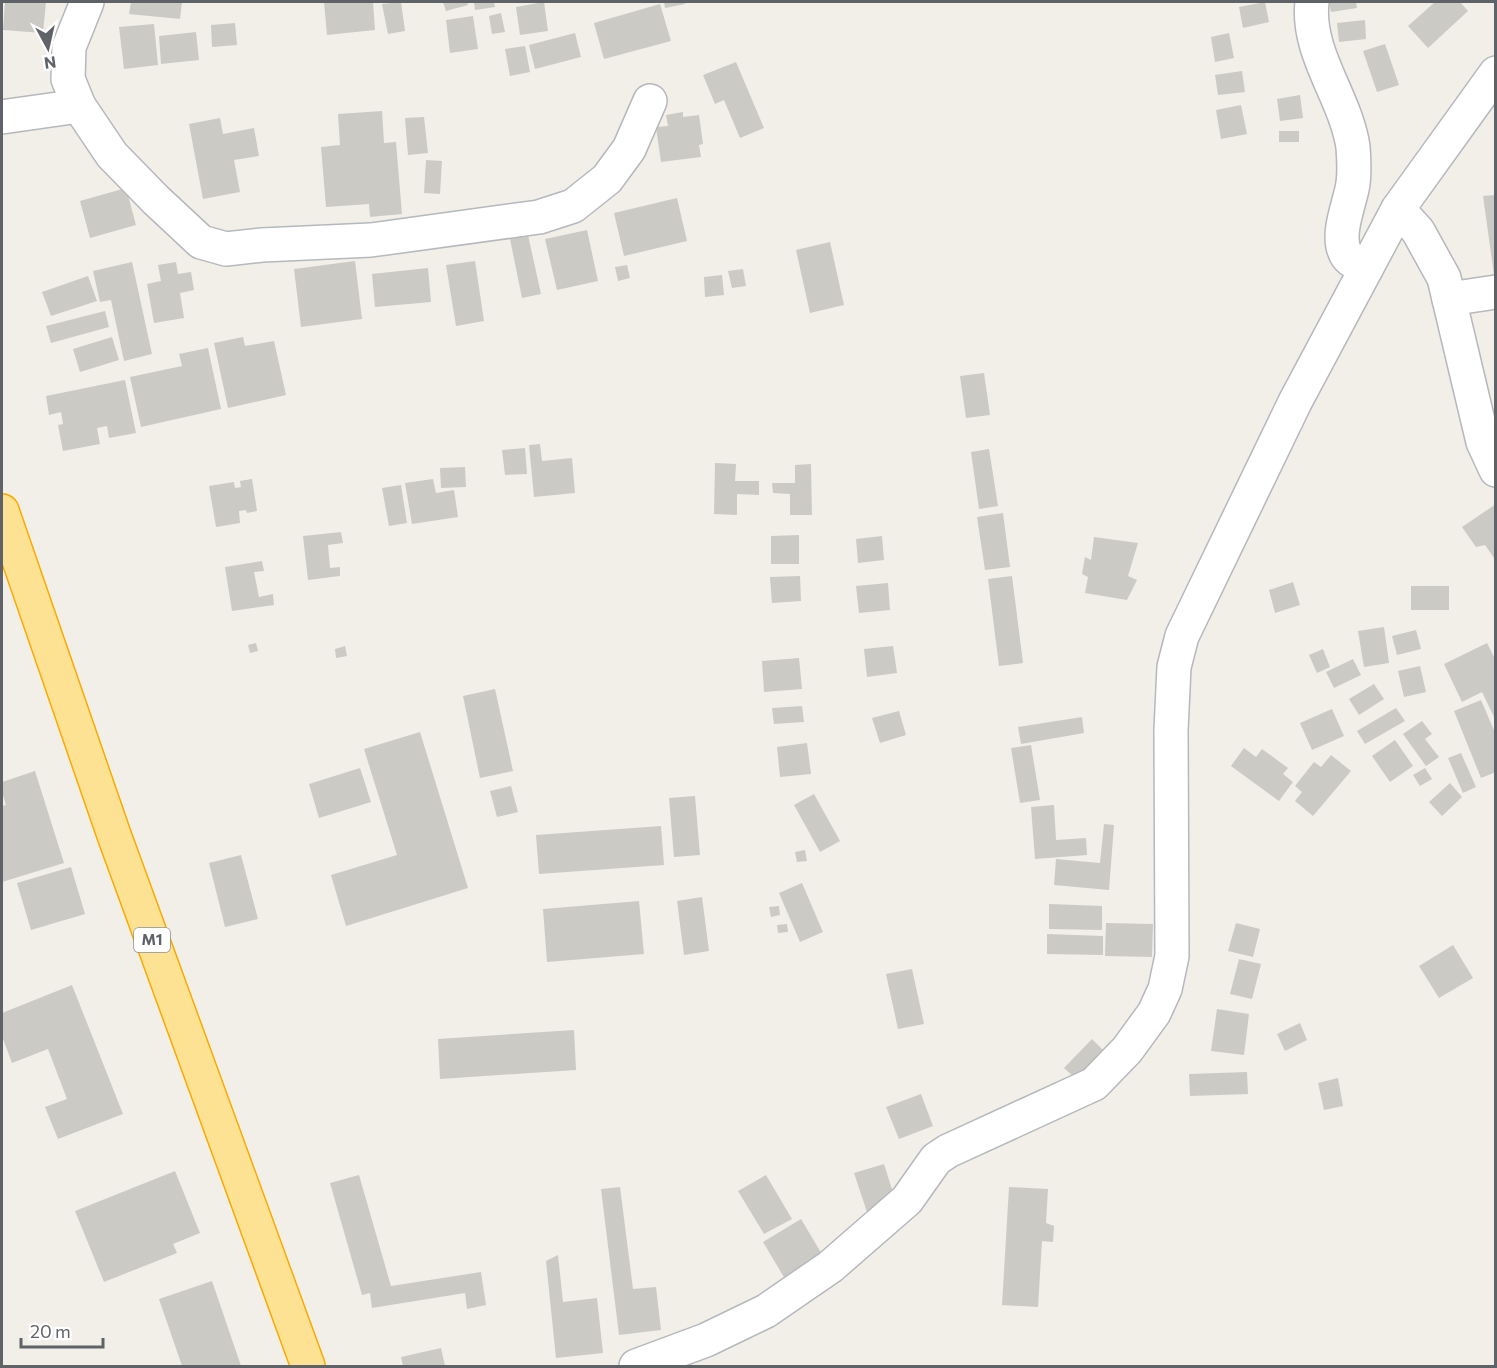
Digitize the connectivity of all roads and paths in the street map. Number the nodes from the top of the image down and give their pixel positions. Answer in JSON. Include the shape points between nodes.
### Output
{"nodes":[{"id":1,"x":87,"y":2,"type":"edge"},
{"id":2,"x":1312,"y":2,"type":"edge"},
{"id":3,"x":1496,"y":73,"type":"edge"},
{"id":4,"x":650,"y":101,"type":"dead end"},
{"id":5,"x":79,"y":106,"type":"junction"},
{"id":6,"x":2,"y":117,"type":"edge"},
{"id":7,"x":1398,"y":209,"type":"junction"},
{"id":8,"x":1366,"y":269,"type":"junction"},
{"id":9,"x":1496,"y":292,"type":"edge"},
{"id":10,"x":1449,"y":299,"type":"junction"},
{"id":11,"x":1496,"y":470,"type":"edge"},
{"id":12,"x":2,"y":511,"type":"edge"},
{"id":13,"x":308,"y":1366,"type":"edge"},
{"id":14,"x":636,"y":1366,"type":"edge"}],
"edges":[{"from":1,"to":5,"type":"street","via":[[69,47],[68,79]]},
{"from":2,"to":8,"type":"street","via":[[1316,42],[1353,147],[1353,186],[1342,231],[1344,249],[1348,258]]},
{"from":3,"to":7,"type":"street"},
{"from":4,"to":5,"type":"street","via":[[629,149],[607,179],[573,206],[539,217],[371,240],[226,249],[201,242],[156,200],[112,155]]},
{"from":5,"to":6,"type":"street"},
{"from":7,"to":8,"type":"street"},
{"from":7,"to":10,"type":"street","via":[[1418,231],[1444,278]]},
{"from":8,"to":14,"type":"street","via":[[1295,402],[1182,636],[1174,667],[1171,730],[1172,956],[1154,1013],[1127,1050],[1094,1084],[936,1159],[892,1215],[830,1267],[766,1311],[706,1340]]},
{"from":9,"to":10,"type":"street"},
{"from":10,"to":11,"type":"street","via":[[1483,442]]},
{"from":12,"to":13,"type":"highway","number":"M1","via":[[122,857]]}]}
